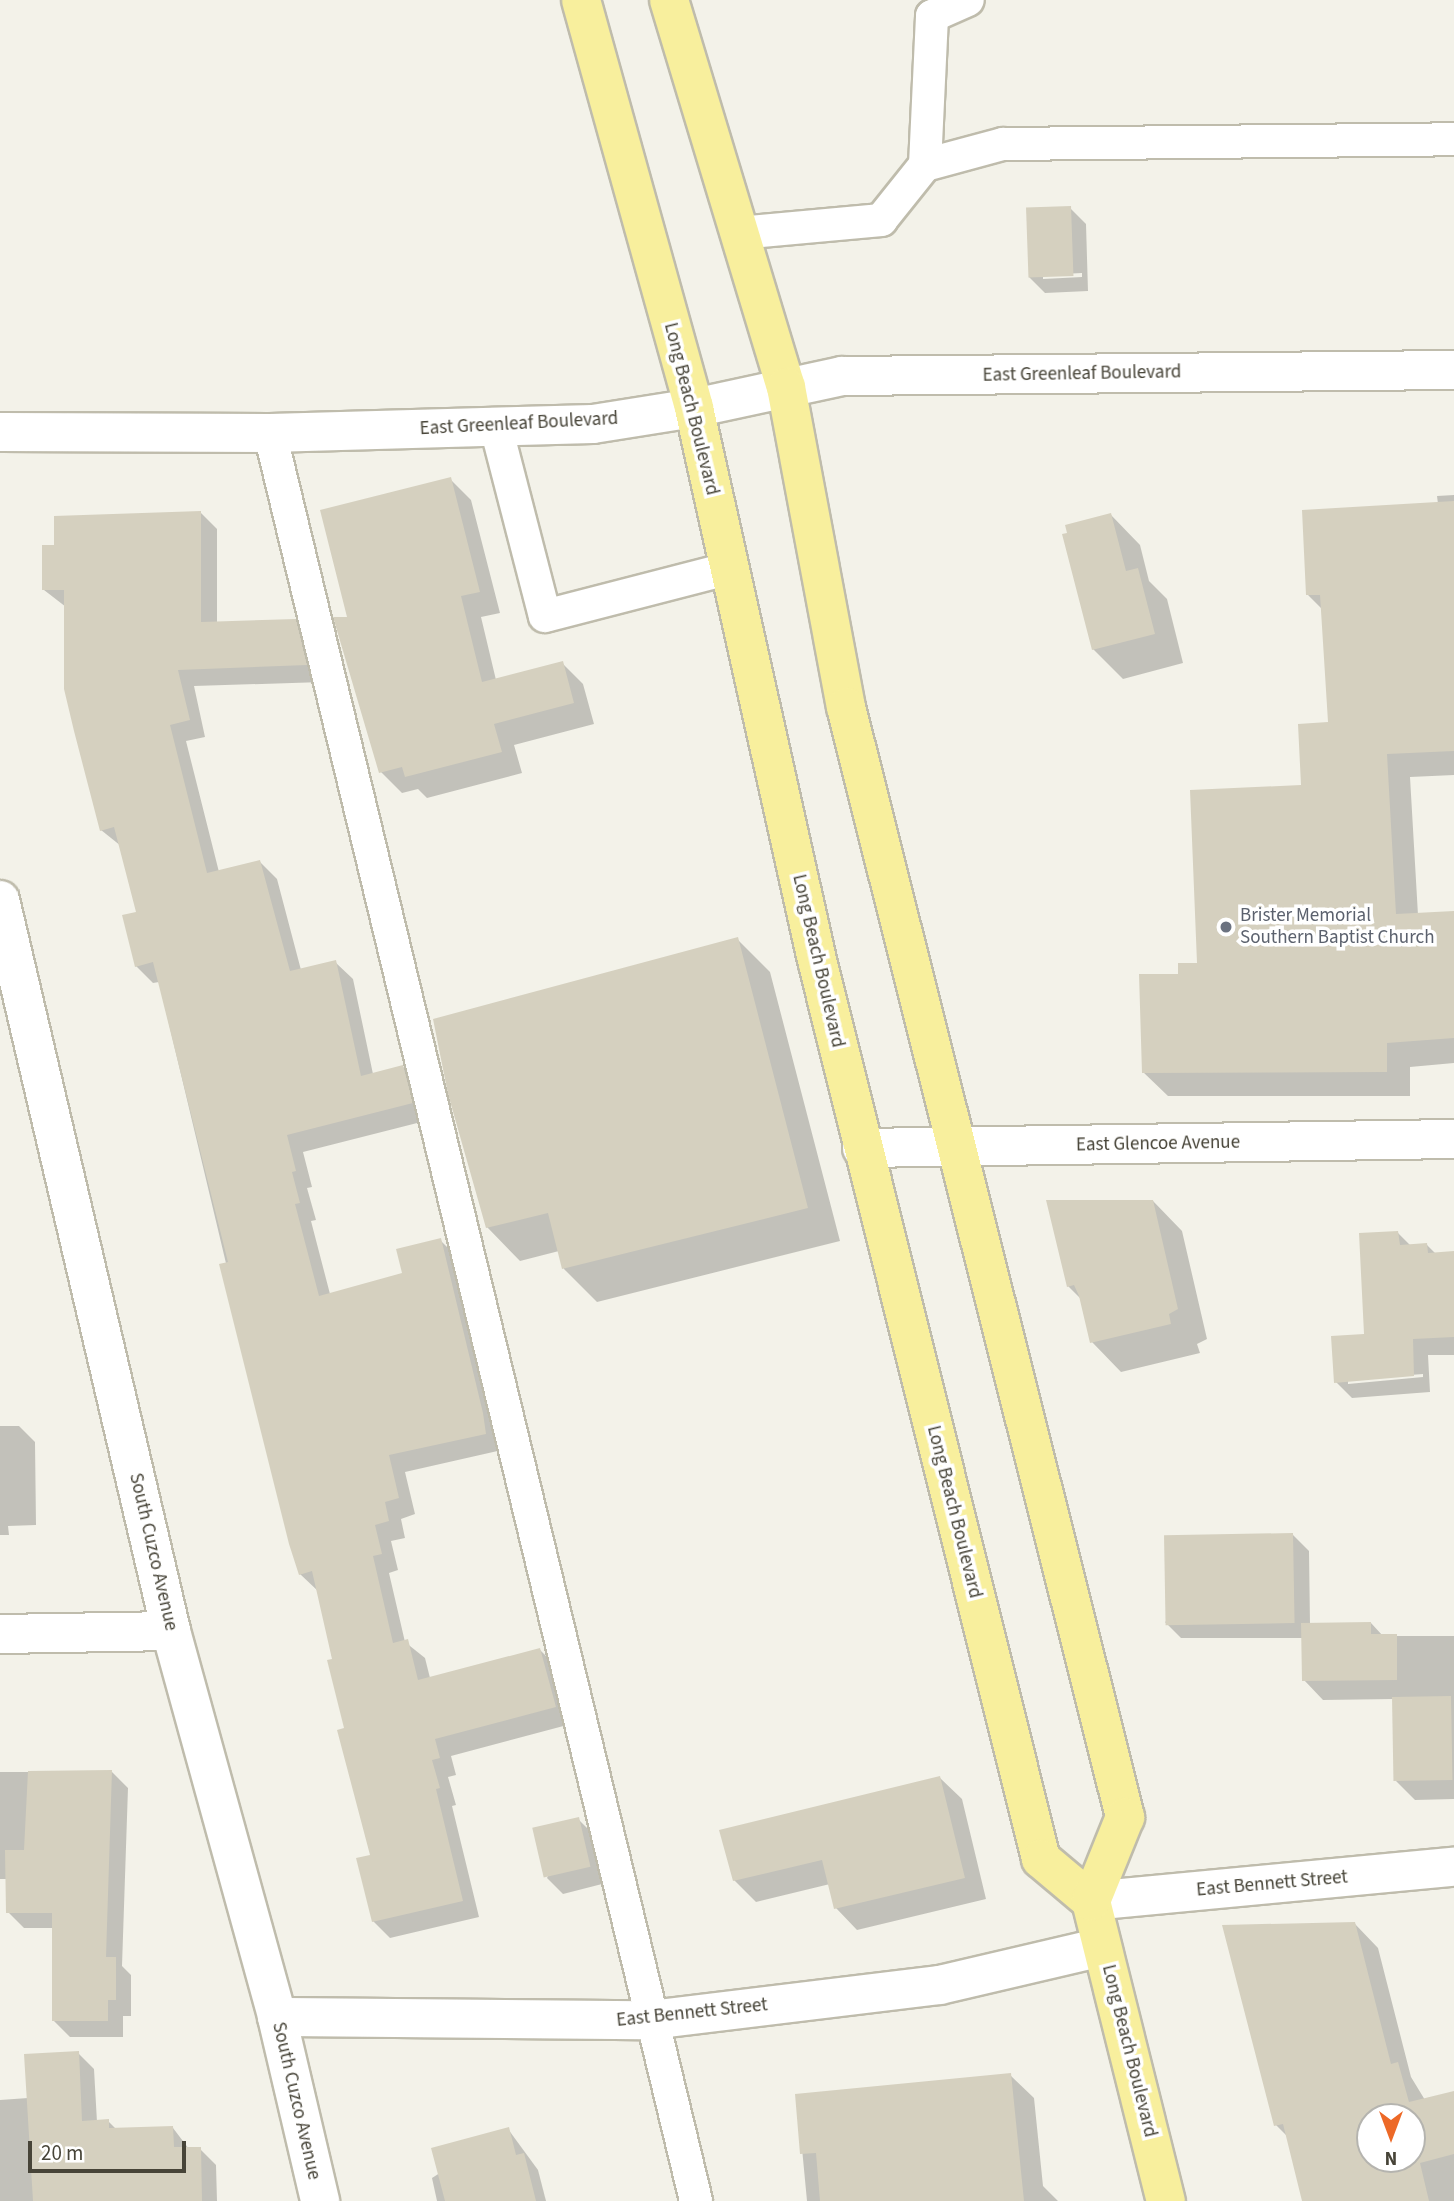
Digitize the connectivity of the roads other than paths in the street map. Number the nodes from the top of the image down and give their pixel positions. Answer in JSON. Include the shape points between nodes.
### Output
{"nodes":[{"id":1,"x":581,"y":0,"type":"edge"},
{"id":2,"x":669,"y":0,"type":"edge"},
{"id":3,"x":968,"y":0,"type":"edge"},
{"id":4,"x":1454,"y":139,"type":"edge"},
{"id":5,"x":925,"y":164,"type":"junction"},
{"id":6,"x":739,"y":233,"type":"junction"},
{"id":7,"x":1454,"y":370,"type":"edge"},
{"id":8,"x":786,"y":387,"type":"junction"},
{"id":9,"x":694,"y":408,"type":"junction"},
{"id":10,"x":496,"y":427,"type":"junction"},
{"id":11,"x":0,"y":432,"type":"edge"},
{"id":12,"x":270,"y":433,"type":"junction"},
{"id":13,"x":730,"y":568,"type":"junction"},
{"id":14,"x":0,"y":900,"type":"edge"},
{"id":15,"x":1454,"y":1139,"type":"edge"},
{"id":16,"x":956,"y":1147,"type":"junction"},
{"id":17,"x":862,"y":1148,"type":"junction"},
{"id":18,"x":171,"y":1631,"type":"junction"},
{"id":19,"x":0,"y":1634,"type":"edge"},
{"id":20,"x":1454,"y":1867,"type":"edge"},
{"id":21,"x":1091,"y":1901,"type":"junction"},
{"id":22,"x":1102,"y":1947,"type":"junction"},
{"id":23,"x":277,"y":2017,"type":"junction"},
{"id":24,"x":650,"y":2020,"type":"junction"},
{"id":25,"x":320,"y":2201,"type":"edge"},
{"id":26,"x":696,"y":2201,"type":"edge"},
{"id":27,"x":1166,"y":2201,"type":"edge"}],
"edges":[{"from":1,"to":9,"type":"main road","name":"Long Beach Boulevard"},
{"from":2,"to":6,"type":"main road"},
{"from":3,"to":5,"type":"lane","via":[[932,16]]},
{"from":4,"to":5,"type":"lane","via":[[1003,144]]},
{"from":5,"to":6,"type":"lane","via":[[881,220]]},
{"from":6,"to":8,"type":"main road"},
{"from":7,"to":8,"type":"street","name":"East Greenleaf Boulevard","via":[[842,376]]},
{"from":8,"to":9,"type":"street","name":"East Greenleaf Boulevard"},
{"from":8,"to":16,"type":"main road","via":[[846,707]]},
{"from":9,"to":10,"type":"street","name":"East Greenleaf Boulevard","via":[[593,424]]},
{"from":9,"to":13,"type":"main road","name":"Long Beach Boulevard"},
{"from":10,"to":12,"type":"street","name":"East Greenleaf Boulevard"},
{"from":10,"to":13,"type":"lane","via":[[545,617]]},
{"from":11,"to":12,"type":"street","name":"East Greenleaf Boulevard"},
{"from":12,"to":24,"type":"lane"},
{"from":13,"to":17,"type":"main road","name":"Long Beach Boulevard"},
{"from":14,"to":18,"type":"street","name":"South Cuzco Avenue"},
{"from":15,"to":16,"type":"street","name":"East Glencoe Avenue"},
{"from":16,"to":17,"type":"street","name":"East Glencoe Avenue"},
{"from":16,"to":21,"type":"main road","via":[[1125,1817]]},
{"from":17,"to":21,"type":"main road","name":"Long Beach Boulevard","via":[[1041,1859]]},
{"from":18,"to":19,"type":"street"},
{"from":18,"to":23,"type":"street","name":"South Cuzco Avenue"},
{"from":20,"to":21,"type":"street","name":"East Bennett Street"},
{"from":21,"to":22,"type":"main road","name":"Long Beach Boulevard"},
{"from":22,"to":24,"type":"street","name":"East Bennett Street","via":[[940,1985]]},
{"from":22,"to":27,"type":"main road","name":"Long Beach Boulevard"},
{"from":23,"to":24,"type":"street","name":"East Bennett Street"},
{"from":23,"to":25,"type":"street","name":"South Cuzco Avenue"},
{"from":24,"to":26,"type":"lane"}]}
